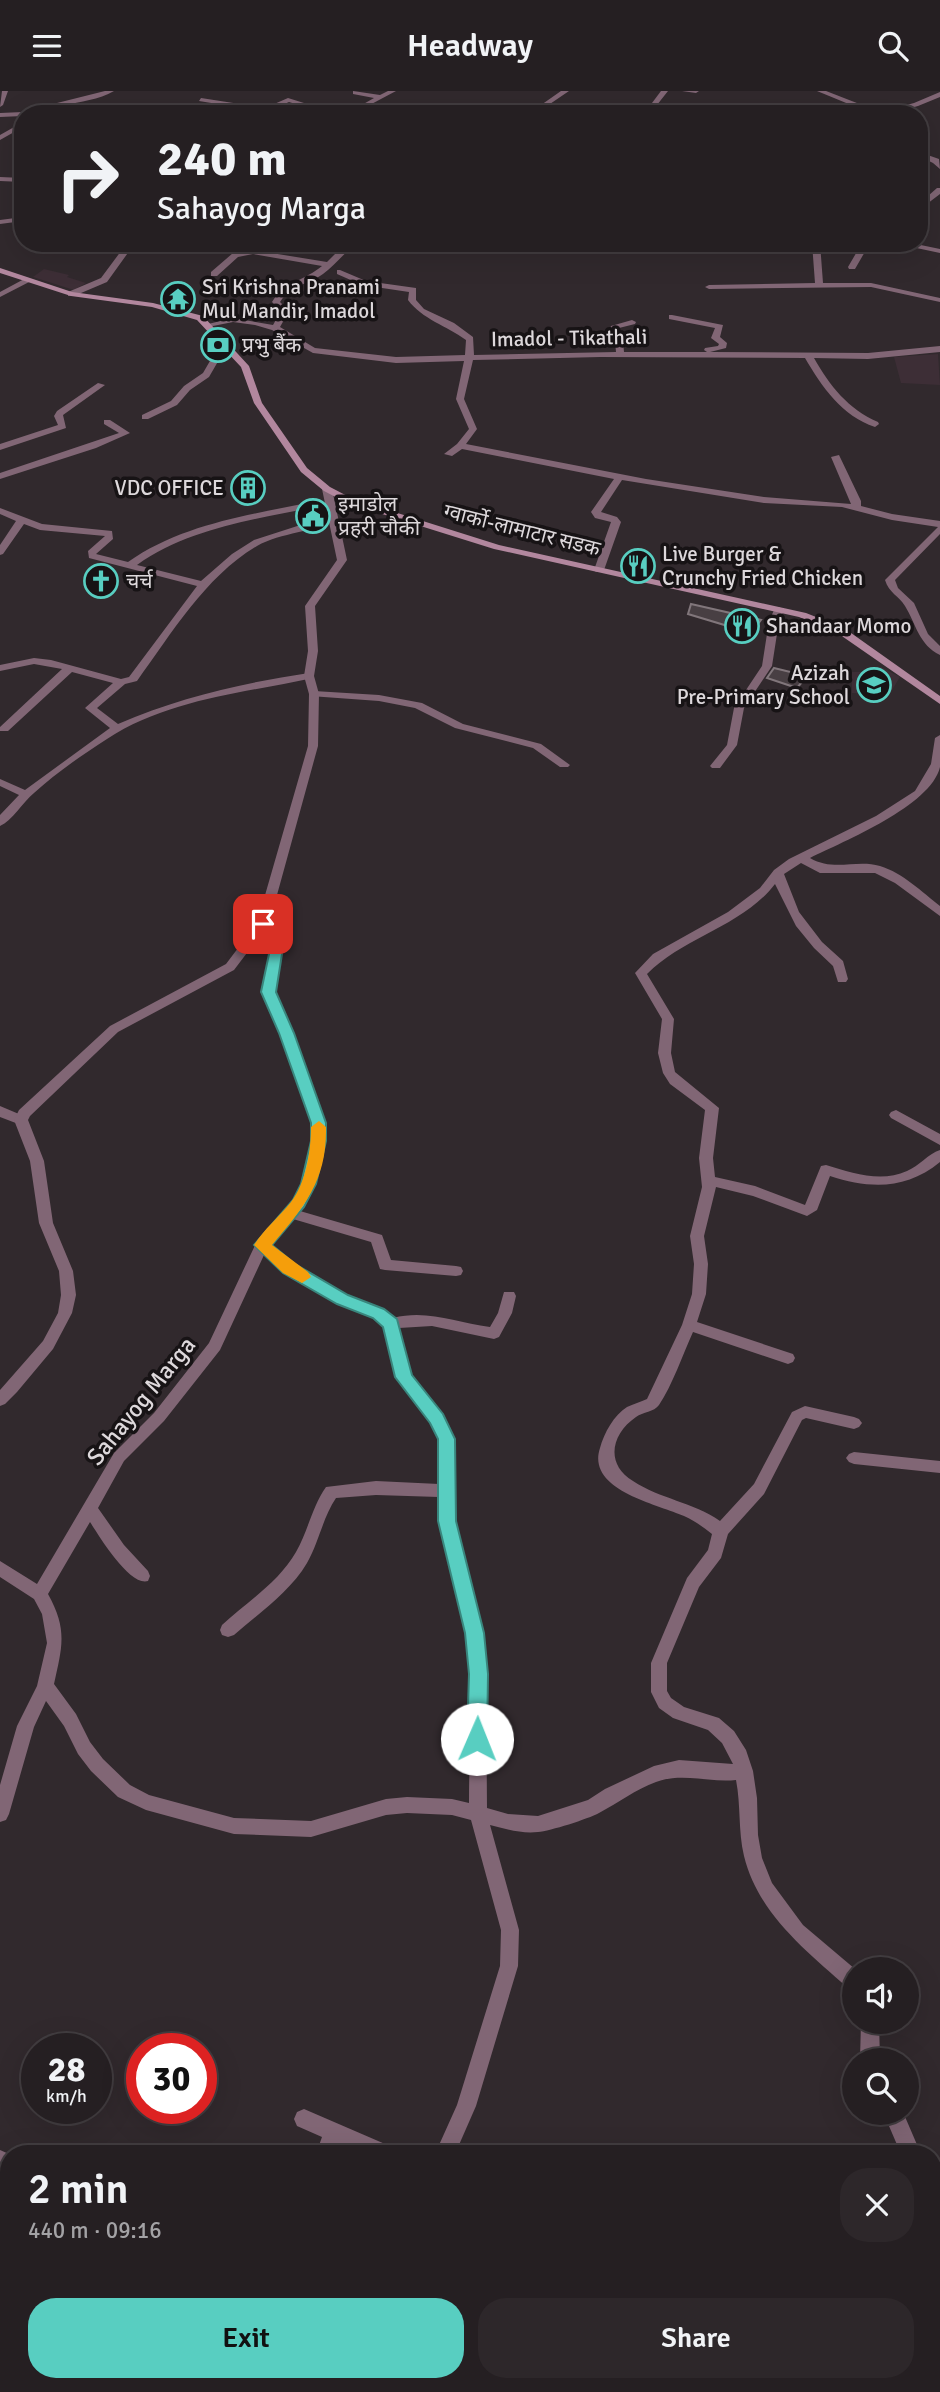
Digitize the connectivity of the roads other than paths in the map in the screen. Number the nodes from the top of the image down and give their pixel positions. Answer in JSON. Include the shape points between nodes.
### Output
{"nodes":[{"id":1,"x":5,"y":91,"type":"edge"},
{"id":2,"x":111,"y":91,"type":"edge"},
{"id":3,"x":356,"y":91,"type":"edge"},
{"id":4,"x":393,"y":91,"type":"edge"},
{"id":5,"x":550,"y":91,"type":"edge"},
{"id":6,"x":566,"y":91,"type":"edge"},
{"id":7,"x":666,"y":91,"type":"edge"},
{"id":8,"x":685,"y":91,"type":"edge"},
{"id":9,"x":696,"y":91,"type":"edge"},
{"id":10,"x":820,"y":91,"type":"edge"},
{"id":11,"x":940,"y":94,"type":"edge"},
{"id":12,"x":274,"y":95,"type":"dead end"},
{"id":13,"x":381,"y":97,"type":"junction"},
{"id":14,"x":288,"y":100,"type":"junction"},
{"id":15,"x":204,"y":103,"type":"dead end"},
{"id":16,"x":0,"y":105,"type":"edge"},
{"id":17,"x":56,"y":105,"type":"edge"},
{"id":18,"x":222,"y":105,"type":"edge"},
{"id":19,"x":278,"y":105,"type":"edge"},
{"id":20,"x":305,"y":105,"type":"edge"},
{"id":21,"x":366,"y":105,"type":"edge"},
{"id":22,"x":533,"y":105,"type":"edge"},
{"id":23,"x":545,"y":105,"type":"edge"},
{"id":24,"x":655,"y":105,"type":"edge"},
{"id":25,"x":856,"y":105,"type":"edge"},
{"id":26,"x":912,"y":105,"type":"edge"},
{"id":27,"x":928,"y":158,"type":"edge"},
{"id":28,"x":940,"y":169,"type":"edge"},
{"id":29,"x":124,"y":252,"type":"edge"},
{"id":30,"x":339,"y":252,"type":"edge"},
{"id":31,"x":817,"y":252,"type":"edge"},
{"id":32,"x":861,"y":252,"type":"edge"},
{"id":33,"x":253,"y":253,"type":"joint"},
{"id":34,"x":328,"y":264,"type":"junction"},
{"id":35,"x":852,"y":267,"type":"dead end"},
{"id":36,"x":0,"y":270,"type":"edge"},
{"id":37,"x":340,"y":272,"type":"dead end"},
{"id":38,"x":214,"y":274,"type":"dead end"},
{"id":39,"x":29,"y":280,"type":"junction"},
{"id":40,"x":819,"y":285,"type":"junction"},
{"id":41,"x":709,"y":287,"type":"dead end"},
{"id":42,"x":71,"y":294,"type":"junction"},
{"id":43,"x":0,"y":295,"type":"edge"},
{"id":44,"x":940,"y":300,"type":"edge"},
{"id":45,"x":672,"y":317,"type":"dead end"},
{"id":46,"x":632,"y":322,"type":"dead end"},
{"id":47,"x":208,"y":325,"type":"junction"},
{"id":48,"x":275,"y":328,"type":"junction"},
{"id":49,"x":230,"y":348,"type":"junction"},
{"id":50,"x":940,"y":349,"type":"edge"},
{"id":51,"x":620,"y":354,"type":"junction"},
{"id":52,"x":807,"y":354,"type":"junction"},
{"id":53,"x":683,"y":355,"type":"junction"},
{"id":54,"x":470,"y":357,"type":"junction"},
{"id":55,"x":101,"y":385,"type":"dead end"},
{"id":56,"x":145,"y":417,"type":"dead end"},
{"id":57,"x":107,"y":422,"type":"dead end"},
{"id":58,"x":875,"y":424,"type":"dead end"},
{"id":59,"x":0,"y":446,"type":"edge"},
{"id":60,"x":460,"y":446,"type":"junction"},
{"id":61,"x":449,"y":454,"type":"dead end"},
{"id":62,"x":836,"y":457,"type":"dead end"},
{"id":63,"x":3,"y":473,"type":"edge"},
{"id":64,"x":620,"y":477,"type":"junction"},
{"id":65,"x":327,"y":489,"type":"junction"},
{"id":66,"x":856,"y":508,"type":"junction"},
{"id":67,"x":0,"y":511,"type":"edge"},
{"id":68,"x":328,"y":517,"type":"junction"},
{"id":69,"x":21,"y":521,"type":"junction"},
{"id":70,"x":940,"y":527,"type":"edge"},
{"id":71,"x":935,"y":542,"type":"edge"},
{"id":72,"x":0,"y":552,"type":"edge"},
{"id":73,"x":128,"y":567,"type":"junction"},
{"id":74,"x":599,"y":570,"type":"junction"},
{"id":75,"x":203,"y":585,"type":"junction"},
{"id":76,"x":779,"y":610,"type":"junction"},
{"id":77,"x":940,"y":652,"type":"edge"},
{"id":78,"x":0,"y":668,"type":"edge"},
{"id":79,"x":70,"y":668,"type":"junction"},
{"id":80,"x":309,"y":676,"type":"junction"},
{"id":81,"x":121,"y":682,"type":"junction"},
{"id":82,"x":314,"y":694,"type":"junction"},
{"id":83,"x":940,"y":701,"type":"edge"},
{"id":84,"x":117,"y":728,"type":"junction"},
{"id":85,"x":4,"y":729,"type":"dead end"},
{"id":86,"x":940,"y":738,"type":"edge"},
{"id":87,"x":564,"y":765,"type":"dead end"},
{"id":88,"x":716,"y":766,"type":"dead end"},
{"id":89,"x":0,"y":782,"type":"edge"},
{"id":90,"x":25,"y":794,"type":"junction"},
{"id":91,"x":0,"y":824,"type":"edge"},
{"id":92,"x":802,"y":858,"type":"junction"},
{"id":93,"x":778,"y":873,"type":"junction"},
{"id":94,"x":940,"y":912,"type":"edge"},
{"id":95,"x":263,"y":924,"type":"junction"},
{"id":96,"x":842,"y":979,"type":"dead end"},
{"id":97,"x":0,"y":1111,"type":"edge"},
{"id":98,"x":896,"y":1115,"type":"dead end"},
{"id":99,"x":21,"y":1120,"type":"junction"},
{"id":100,"x":940,"y":1140,"type":"edge"},
{"id":101,"x":940,"y":1156,"type":"edge"},
{"id":102,"x":709,"y":1181,"type":"junction"},
{"id":103,"x":290,"y":1213,"type":"junction"},
{"id":104,"x":262,"y":1245,"type":"junction"},
{"id":105,"x":456,"y":1272,"type":"dead end"},
{"id":106,"x":509,"y":1296,"type":"dead end"},
{"id":107,"x":391,"y":1324,"type":"junction"},
{"id":108,"x":688,"y":1325,"type":"junction"},
{"id":109,"x":788,"y":1358,"type":"dead end"},
{"id":110,"x":0,"y":1400,"type":"edge"},
{"id":111,"x":854,"y":1423,"type":"dead end"},
{"id":112,"x":854,"y":1458,"type":"dead end"},
{"id":113,"x":940,"y":1467,"type":"edge"},
{"id":114,"x":445,"y":1491,"type":"junction"},
{"id":115,"x":90,"y":1509,"type":"junction"},
{"id":116,"x":721,"y":1531,"type":"junction"},
{"id":117,"x":0,"y":1568,"type":"edge"},
{"id":118,"x":142,"y":1576,"type":"dead end"},
{"id":119,"x":40,"y":1594,"type":"junction"},
{"id":120,"x":228,"y":1630,"type":"dead end"},
{"id":121,"x":46,"y":1686,"type":"junction"},
{"id":122,"x":744,"y":1771,"type":"junction"},
{"id":123,"x":0,"y":1814,"type":"edge"},
{"id":124,"x":478,"y":1815,"type":"junction"},
{"id":125,"x":842,"y":1970,"type":"edge"},
{"id":126,"x":304,"y":2119,"type":"dead end"},
{"id":127,"x":899,"y":2125,"type":"edge"},
{"id":128,"x":334,"y":2132,"type":"junction"},
{"id":129,"x":329,"y":2145,"type":"edge"},
{"id":130,"x":364,"y":2145,"type":"edge"},
{"id":131,"x":449,"y":2145,"type":"edge"},
{"id":132,"x":907,"y":2145,"type":"edge"}],
"edges":[{"from":1,"to":16,"type":"street"},
{"from":2,"to":17,"type":"street"},
{"from":3,"to":13,"type":"street"},
{"from":4,"to":13,"type":"street"},
{"from":5,"to":22,"type":"street"},
{"from":6,"to":23,"type":"street"},
{"from":7,"to":24,"type":"street"},
{"from":8,"to":9,"type":"street"},
{"from":10,"to":25,"type":"street"},
{"from":11,"to":26,"type":"street"},
{"from":12,"to":14,"type":"street"},
{"from":13,"to":21,"type":"street"},
{"from":14,"to":19,"type":"street"},
{"from":14,"to":20,"type":"street"},
{"from":15,"to":18,"type":"street"},
{"from":27,"to":28,"type":"street"},
{"from":29,"to":42,"type":"street","via":[[104,280]]},
{"from":30,"to":34,"type":"street"},
{"from":31,"to":40,"type":"street"},
{"from":32,"to":35,"type":"street"},
{"from":33,"to":34,"type":"street"},
{"from":33,"to":38,"type":"street","via":[[236,255]]},
{"from":34,"to":48,"type":"street","via":[[280,294],[276,302],[285,311]]},
{"from":36,"to":39,"type":"main road","name":"ग्वार्को-लामाटार सडक"},
{"from":37,"to":54,"type":"street","via":[[345,277],[413,290],[412,300],[418,309],[470,339]]},
{"from":39,"to":42,"type":"main road","name":"ग्वार्को-लामाटार सडक"},
{"from":39,"to":43,"type":"street"},
{"from":40,"to":41,"type":"street"},
{"from":40,"to":44,"type":"street","via":[[871,285]]},
{"from":42,"to":47,"type":"main road","name":"ग्वार्को-लामाटार सडक","via":[[189,313]]},
{"from":45,"to":53,"type":"street","via":[[720,327],[715,336],[723,343],[721,349]]},
{"from":46,"to":51,"type":"street","via":[[615,326],[612,335],[619,341]]},
{"from":47,"to":48,"type":"street","name":"Imadol - Tikathali","via":[[233,320]]},
{"from":47,"to":49,"type":"main road","name":"ग्वार्को-लामाटार सडक"},
{"from":48,"to":54,"type":"street","name":"Imadol - Tikathali","via":[[297,343],[326,353],[396,360]]},
{"from":49,"to":56,"type":"street","via":[[174,403]]},
{"from":49,"to":65,"type":"main road","name":"ग्वार्को-लामाटार सडक","via":[[245,366],[258,403],[272,425],[304,471]]},
{"from":50,"to":52,"type":"street","name":"Imadol - Tikathali","via":[[868,356]]},
{"from":51,"to":53,"type":"street","name":"Imadol - Tikathali"},
{"from":51,"to":54,"type":"street","name":"Imadol - Tikathali"},
{"from":52,"to":53,"type":"street","name":"Imadol - Tikathali"},
{"from":52,"to":58,"type":"street","via":[[818,376],[846,407]]},
{"from":54,"to":60,"type":"street","via":[[460,401],[473,426]]},
{"from":55,"to":59,"type":"street","via":[[60,413],[64,426]]},
{"from":57,"to":63,"type":"street","via":[[126,431],[93,446]]},
{"from":60,"to":61,"type":"street"},
{"from":60,"to":64,"type":"street"},
{"from":62,"to":66,"type":"street"},
{"from":64,"to":66,"type":"street","via":[[764,500]]},
{"from":64,"to":74,"type":"street","via":[[596,512],[617,522]]},
{"from":65,"to":68,"type":"street"},
{"from":65,"to":74,"type":"main road","name":"ग्वार्को-लामाटार सडक","via":[[463,538]]},
{"from":66,"to":70,"type":"street"},
{"from":67,"to":69,"type":"street"},
{"from":68,"to":73,"type":"street","via":[[312,505],[210,526]]},
{"from":68,"to":75,"type":"street","via":[[257,542]]},
{"from":68,"to":80,"type":"street","via":[[342,561],[310,606],[313,651]]},
{"from":69,"to":72,"type":"street"},
{"from":69,"to":73,"type":"street","via":[[60,530],[109,533],[91,555]]},
{"from":70,"to":71,"type":"street"},
{"from":71,"to":77,"type":"street","via":[[890,580],[909,603],[923,635]]},
{"from":73,"to":75,"type":"street"},
{"from":74,"to":76,"type":"main road","name":"ग्वार्को-लामाटार सडक"},
{"from":75,"to":81,"type":"street","via":[[139,672]]},
{"from":76,"to":83,"type":"main road","name":"ग्वार्को-लामाटार सडक","via":[[840,630]]},
{"from":76,"to":88,"type":"street","via":[[767,666],[739,708],[732,745]]},
{"from":78,"to":79,"type":"street","via":[[34,661]]},
{"from":79,"to":81,"type":"street"},
{"from":79,"to":85,"type":"street"},
{"from":80,"to":82,"type":"street"},
{"from":80,"to":84,"type":"street","via":[[235,687]]},
{"from":81,"to":84,"type":"street","via":[[90,708]]},
{"from":82,"to":87,"type":"street","via":[[418,705],[459,726],[537,746]]},
{"from":82,"to":95,"type":"street","via":[[313,746]]},
{"from":84,"to":90,"type":"street"},
{"from":86,"to":92,"type":"street","via":[[937,764],[919,793]]},
{"from":89,"to":90,"type":"street"},
{"from":90,"to":91,"type":"street"},
{"from":92,"to":93,"type":"street"},
{"from":92,"to":94,"type":"street","via":[[820,869],[877,869]]},
{"from":93,"to":96,"type":"street","via":[[786,901],[821,949],[839,964]]},
{"from":93,"to":102,"type":"street","via":[[764,891],[732,915],[657,957],[641,973],[668,1019],[663,1053],[668,1076],[712,1108],[706,1158]]},
{"from":95,"to":99,"type":"street","via":[[230,967],[114,1029],[30,1106]]},
{"from":95,"to":103,"type":"street","name":"Sahayog Marga","via":[[275,954],[268,992],[318,1123],[319,1141],[309,1184]]},
{"from":97,"to":99,"type":"street"},
{"from":98,"to":100,"type":"street"},
{"from":99,"to":110,"type":"street","via":[[40,1176],[46,1225],[70,1294],[52,1337]]},
{"from":101,"to":102,"type":"street","via":[[916,1174],[885,1183],[826,1170],[807,1211],[769,1195]]},
{"from":102,"to":108,"type":"street","via":[[697,1236],[699,1294]]},
{"from":103,"to":104,"type":"street","name":"Sahayog Marga"},
{"from":103,"to":105,"type":"street","via":[[377,1239],[385,1265]]},
{"from":104,"to":107,"type":"street","via":[[289,1269]]},
{"from":104,"to":115,"type":"street","name":"Sahayog Marga","via":[[215,1346],[159,1417],[119,1457]]},
{"from":106,"to":107,"type":"street","via":[[494,1333],[438,1319],[408,1318]]},
{"from":107,"to":114,"type":"street","via":[[404,1377],[447,1439]]},
{"from":108,"to":109,"type":"street"},
{"from":108,"to":116,"type":"street","via":[[653,1403],[629,1413],[607,1446],[605,1458],[617,1480],[691,1511]]},
{"from":111,"to":116,"type":"street","via":[[805,1412],[796,1416],[759,1489]]},
{"from":112,"to":113,"type":"street"},
{"from":114,"to":120,"type":"street","via":[[376,1488],[332,1492],[302,1559]]},
{"from":114,"to":124,"type":"street","via":[[447,1521],[474,1633]]},
{"from":115,"to":118,"type":"street"},
{"from":115,"to":119,"type":"street","name":"Sahayog Marga"},
{"from":116,"to":122,"type":"street","via":[[715,1553],[693,1583],[665,1644],[659,1663],[659,1692],[679,1713],[713,1724],[728,1737]]},
{"from":117,"to":119,"type":"street"},
{"from":119,"to":121,"type":"street","via":[[50,1613],[55,1643]]},
{"from":121,"to":123,"type":"street","via":[[26,1725]]},
{"from":121,"to":124,"type":"street","via":[[84,1748],[124,1791],[209,1821],[264,1829],[311,1829],[407,1805],[452,1807]]},
{"from":122,"to":124,"type":"street","via":[[679,1767],[654,1774],[593,1807],[538,1824]]},
{"from":122,"to":125,"type":"street","via":[[753,1858],[766,1889],[797,1931]]},
{"from":124,"to":131,"type":"street","via":[[510,1930],[509,1966],[466,2106]]},
{"from":126,"to":128,"type":"street"},
{"from":127,"to":132,"type":"street"},
{"from":128,"to":129,"type":"street"},
{"from":128,"to":130,"type":"street"}]}
